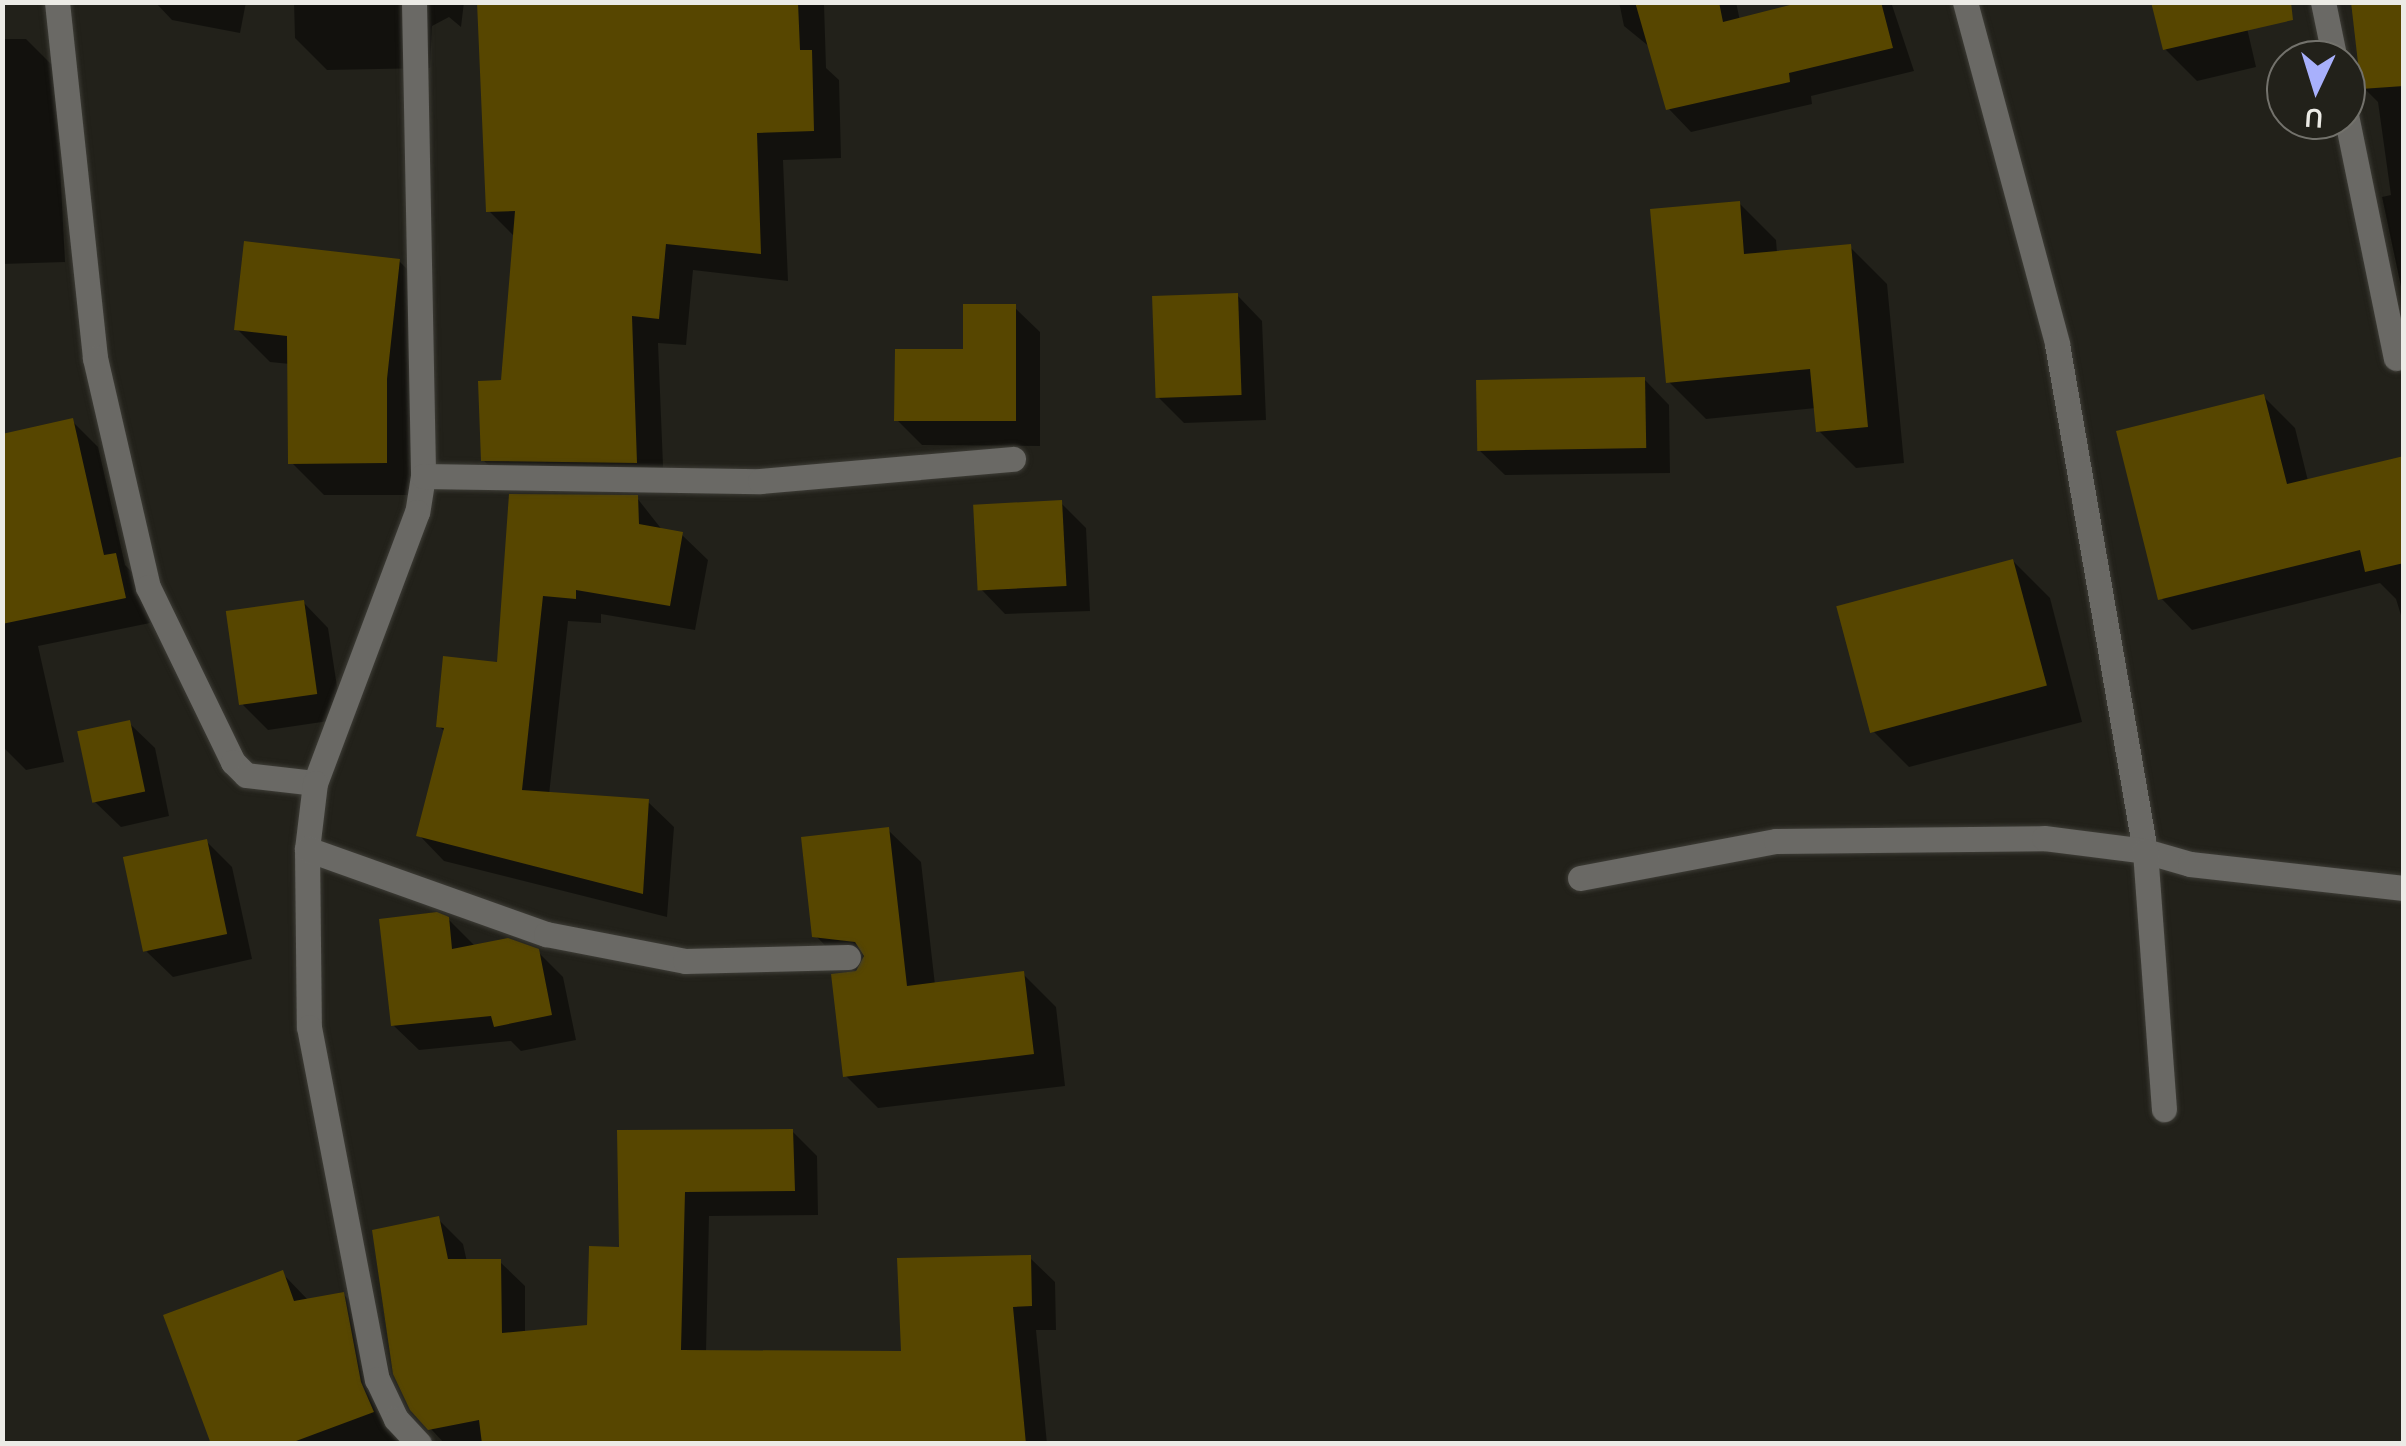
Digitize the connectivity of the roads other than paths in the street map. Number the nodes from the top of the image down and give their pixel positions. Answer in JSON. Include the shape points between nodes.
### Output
{"nodes":[{"id":1,"x":56,"y":2,"type":"edge"},
{"id":2,"x":414,"y":2,"type":"edge"},
{"id":3,"x":1965,"y":2,"type":"edge"},
{"id":4,"x":2324,"y":2,"type":"edge"},
{"id":5,"x":2331,"y":40,"type":"edge"},
{"id":6,"x":2351,"y":140,"type":"edge"},
{"id":7,"x":2396,"y":358,"type":"dead end"},
{"id":8,"x":1013,"y":460,"type":"dead end"},
{"id":9,"x":423,"y":476,"type":"junction"},
{"id":10,"x":315,"y":783,"type":"junction"},
{"id":11,"x":308,"y":849,"type":"junction"},
{"id":12,"x":2146,"y":851,"type":"junction"},
{"id":13,"x":1580,"y":878,"type":"dead end"},
{"id":14,"x":2404,"y":888,"type":"edge"},
{"id":15,"x":848,"y":957,"type":"dead end"},
{"id":16,"x":2164,"y":1109,"type":"dead end"},
{"id":17,"x":420,"y":1444,"type":"edge"}],
"edges":[{"from":1,"to":10,"type":"street","via":[[96,358],[148,587],[233,762],[246,774]]},
{"from":2,"to":9,"type":"street"},
{"from":3,"to":12,"type":"street","via":[[2057,344]]},
{"from":4,"to":5,"type":"street"},
{"from":6,"to":7,"type":"street"},
{"from":8,"to":9,"type":"street","via":[[760,481]]},
{"from":9,"to":10,"type":"street","via":[[418,512]]},
{"from":10,"to":11,"type":"street"},
{"from":11,"to":15,"type":"street","via":[[546,934],[685,960]]},
{"from":11,"to":17,"type":"street","via":[[309,1027],[377,1379],[396,1419]]},
{"from":12,"to":13,"type":"street","via":[[2044,838],[1776,842]]},
{"from":12,"to":14,"type":"street","via":[[2190,864]]},
{"from":12,"to":16,"type":"street"}]}
